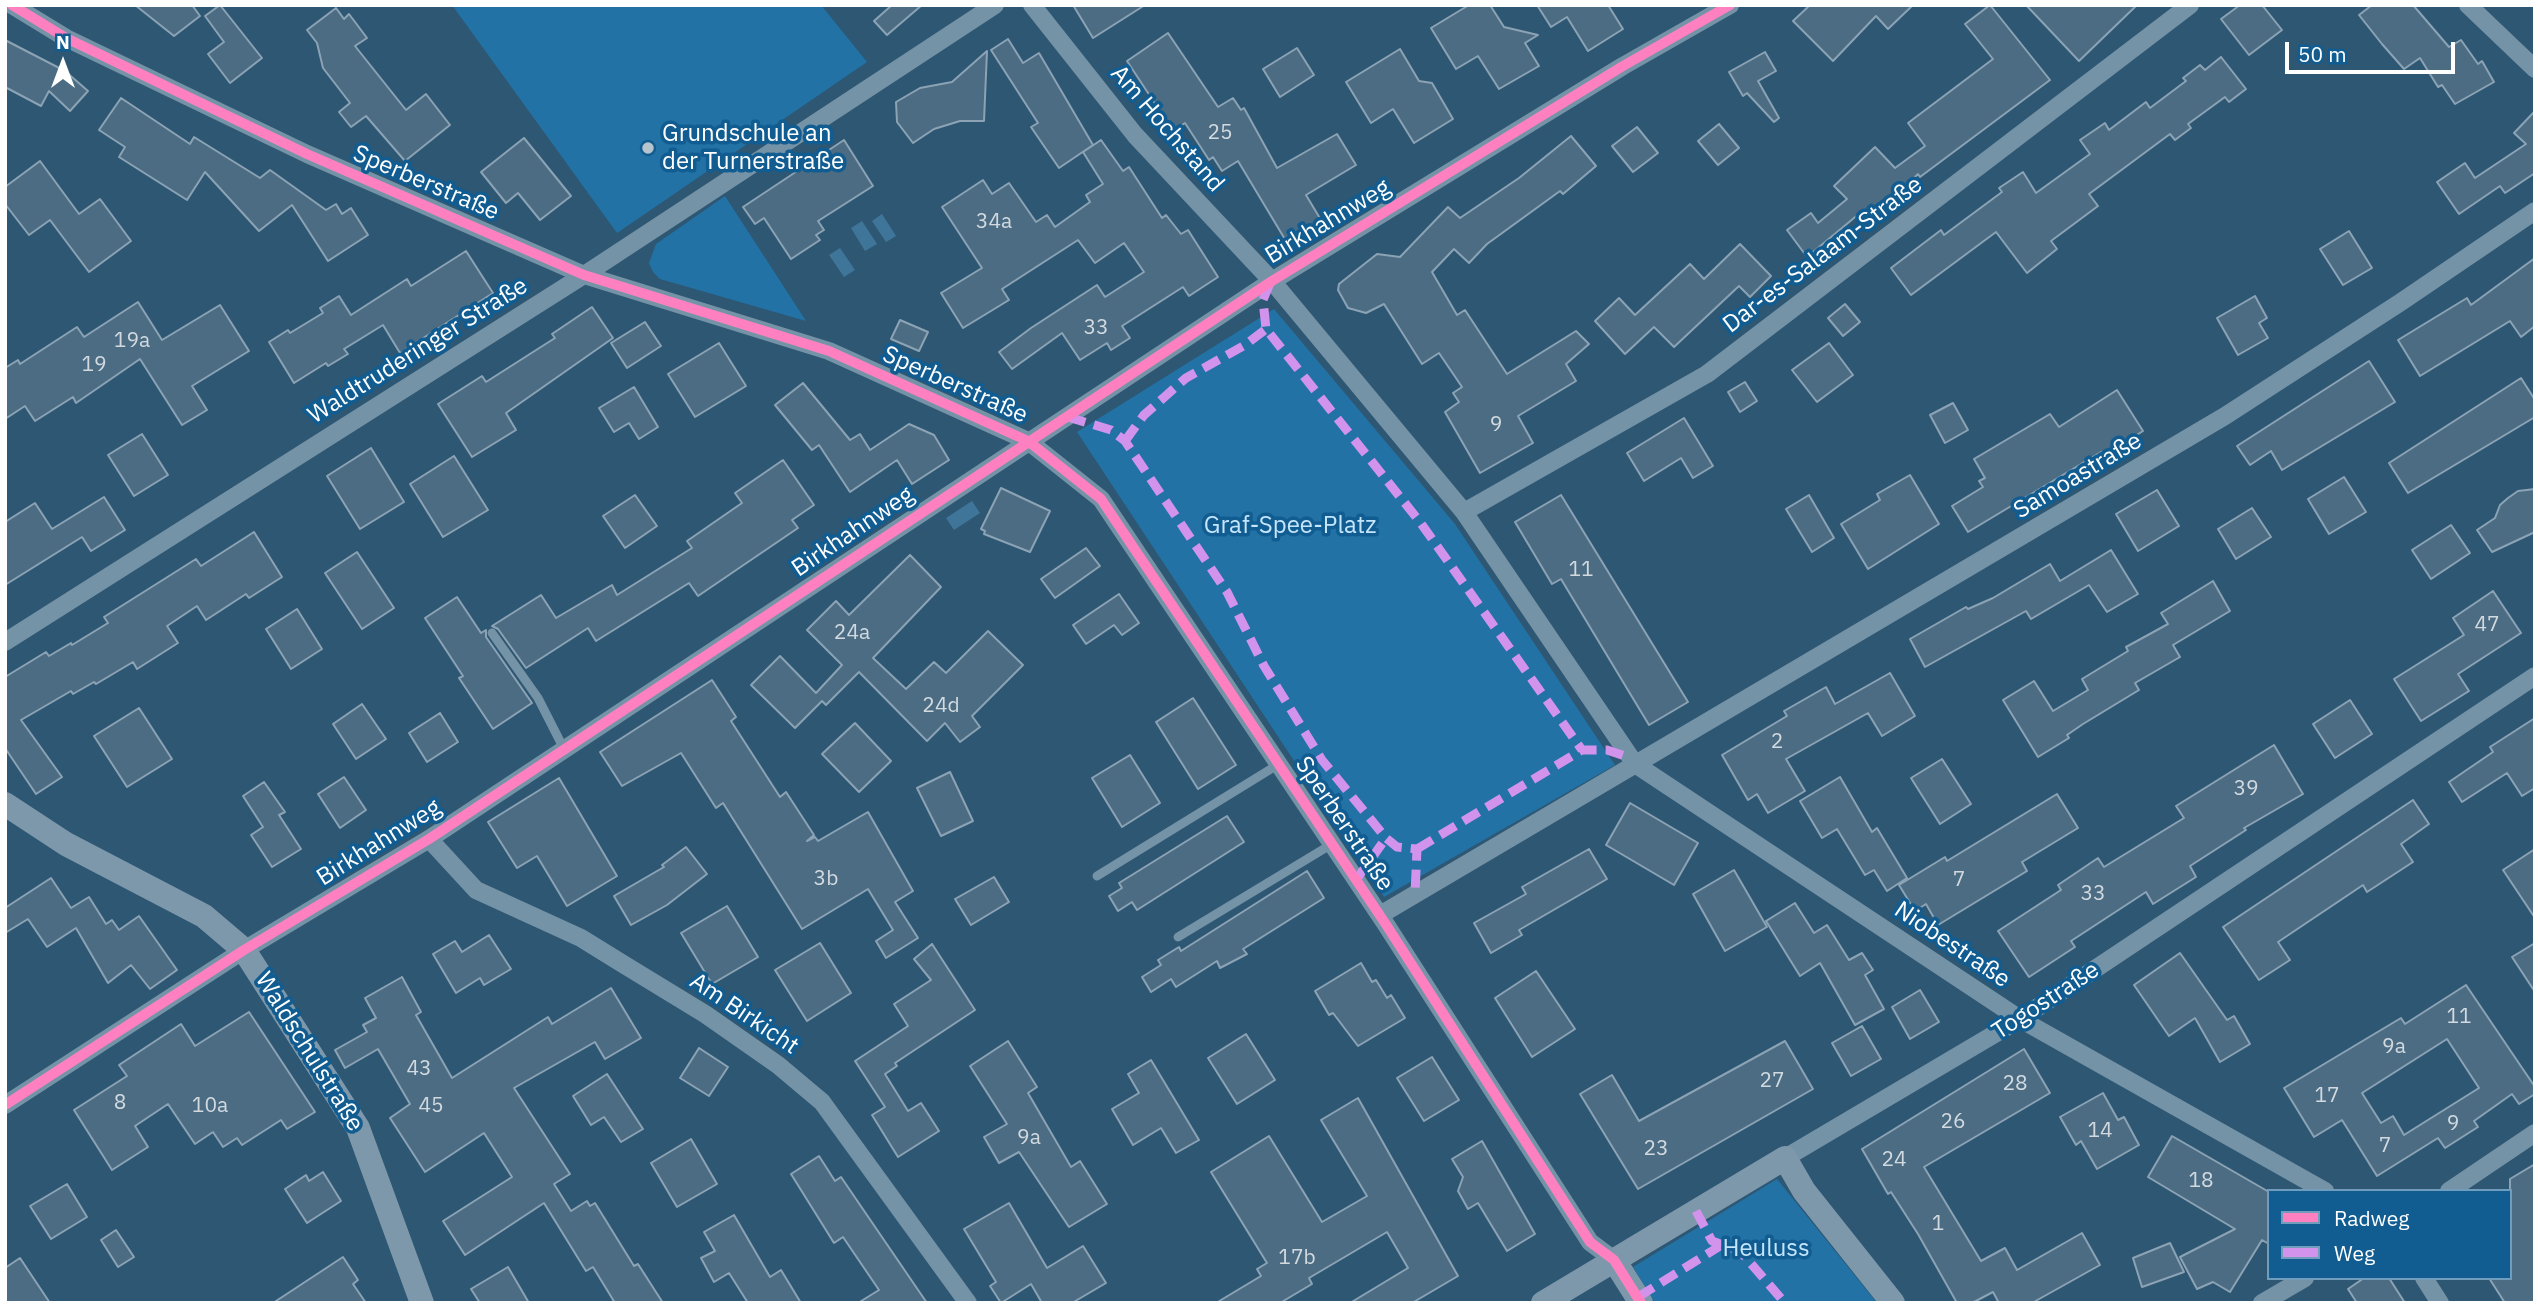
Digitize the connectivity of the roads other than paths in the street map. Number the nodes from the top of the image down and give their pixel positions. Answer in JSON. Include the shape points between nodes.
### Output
{"nodes":[{"id":1,"x":12,"y":5,"type":"edge"},
{"id":2,"x":995,"y":5,"type":"edge"},
{"id":3,"x":1032,"y":5,"type":"edge"},
{"id":4,"x":1730,"y":5,"type":"edge"},
{"id":5,"x":2190,"y":5,"type":"edge"},
{"id":6,"x":2468,"y":5,"type":"edge"},
{"id":7,"x":2532,"y":61,"type":"edge"},
{"id":8,"x":2535,"y":211,"type":"edge"},
{"id":9,"x":584,"y":275,"type":"junction"},
{"id":10,"x":1272,"y":281,"type":"junction"},
{"id":11,"x":1028,"y":441,"type":"junction"},
{"id":12,"x":1464,"y":512,"type":"junction"},
{"id":13,"x":492,"y":633,"type":"dead end"},
{"id":14,"x":5,"y":642,"type":"edge"},
{"id":15,"x":2535,"y":676,"type":"edge"},
{"id":16,"x":564,"y":749,"type":"junction"},
{"id":17,"x":1279,"y":764,"type":"junction"},
{"id":18,"x":1635,"y":764,"type":"junction"},
{"id":19,"x":5,"y":804,"type":"edge"},
{"id":20,"x":429,"y":839,"type":"junction"},
{"id":21,"x":1332,"y":844,"type":"junction"},
{"id":22,"x":1097,"y":876,"type":"dead end"},
{"id":23,"x":1380,"y":915,"type":"junction"},
{"id":24,"x":1178,"y":937,"type":"dead end"},
{"id":25,"x":244,"y":950,"type":"junction"},
{"id":26,"x":2021,"y":1019,"type":"junction"},
{"id":27,"x":5,"y":1105,"type":"edge"},
{"id":28,"x":2535,"y":1133,"type":"edge"},
{"id":29,"x":1785,"y":1158,"type":"junction"},
{"id":30,"x":2321,"y":1189,"type":"edge"},
{"id":31,"x":2452,"y":1189,"type":"edge"},
{"id":32,"x":1614,"y":1260,"type":"junction"},
{"id":33,"x":2302,"y":1280,"type":"edge"},
{"id":34,"x":2425,"y":1280,"type":"edge"},
{"id":35,"x":422,"y":1303,"type":"edge"},
{"id":36,"x":968,"y":1303,"type":"edge"},
{"id":37,"x":1543,"y":1303,"type":"edge"},
{"id":38,"x":1641,"y":1303,"type":"edge"},
{"id":39,"x":1893,"y":1303,"type":"edge"},
{"id":40,"x":2262,"y":1303,"type":"edge"},
{"id":41,"x":2440,"y":1303,"type":"edge"}],
"edges":[{"from":1,"to":9,"type":"street","name":"Sperberstraße","via":[[66,38],[307,154]]},
{"from":2,"to":9,"type":"street","name":"Waldtruderinger Straße"},
{"from":3,"to":10,"type":"street","name":"Am Hochstand","via":[[1135,135]]},
{"from":4,"to":10,"type":"street","name":"Birkhahnweg"},
{"from":5,"to":12,"type":"street","name":"Dar-es-Salaam-Straße","via":[[1707,374]]},
{"from":6,"to":7,"type":"street"},
{"from":8,"to":18,"type":"street","name":"Samoastraße","via":[[2225,416]]},
{"from":9,"to":11,"type":"street","name":"Sperberstraße","via":[[829,351]]},
{"from":9,"to":14,"type":"street","name":"Waldtruderinger Straße"},
{"from":10,"to":11,"type":"street","name":"Birkhahnweg"},
{"from":10,"to":12,"type":"street"},
{"from":11,"to":16,"type":"street","name":"Birkhahnweg"},
{"from":11,"to":17,"type":"street","name":"Sperberstraße","via":[[1101,499]]},
{"from":12,"to":18,"type":"street"},
{"from":13,"to":16,"type":"lane","via":[[538,698]]},
{"from":15,"to":26,"type":"street","name":"Togostraße"},
{"from":16,"to":20,"type":"street","name":"Birkhahnweg"},
{"from":17,"to":21,"type":"street","name":"Sperberstraße"},
{"from":17,"to":22,"type":"lane"},
{"from":18,"to":23,"type":"street"},
{"from":18,"to":26,"type":"street","name":"Niobestraße"},
{"from":19,"to":25,"type":"street","name":"Waldschulstraße","via":[[66,844],[204,916]]},
{"from":20,"to":25,"type":"street","name":"Birkhahnweg"},
{"from":20,"to":36,"type":"street","name":"Am Birkicht","via":[[476,890],[581,938],[715,1021],[822,1102]]},
{"from":21,"to":23,"type":"street","name":"Sperberstraße"},
{"from":21,"to":24,"type":"lane"},
{"from":23,"to":32,"type":"street","name":"Sperberstraße","via":[[1590,1242]]},
{"from":25,"to":27,"type":"street","name":"Birkhahnweg"},
{"from":25,"to":35,"type":"street","name":"Waldschulstraße","via":[[358,1128]]},
{"from":26,"to":29,"type":"street","name":"Togostraße"},
{"from":26,"to":30,"type":"street","name":"Niobestraße"},
{"from":28,"to":31,"type":"street"},
{"from":29,"to":32,"type":"street","name":"Togostraße"},
{"from":29,"to":39,"type":"street","via":[[1804,1191]]},
{"from":32,"to":37,"type":"street","name":"Togostraße"},
{"from":32,"to":38,"type":"street"},
{"from":33,"to":40,"type":"street"},
{"from":34,"to":41,"type":"street"}]}
